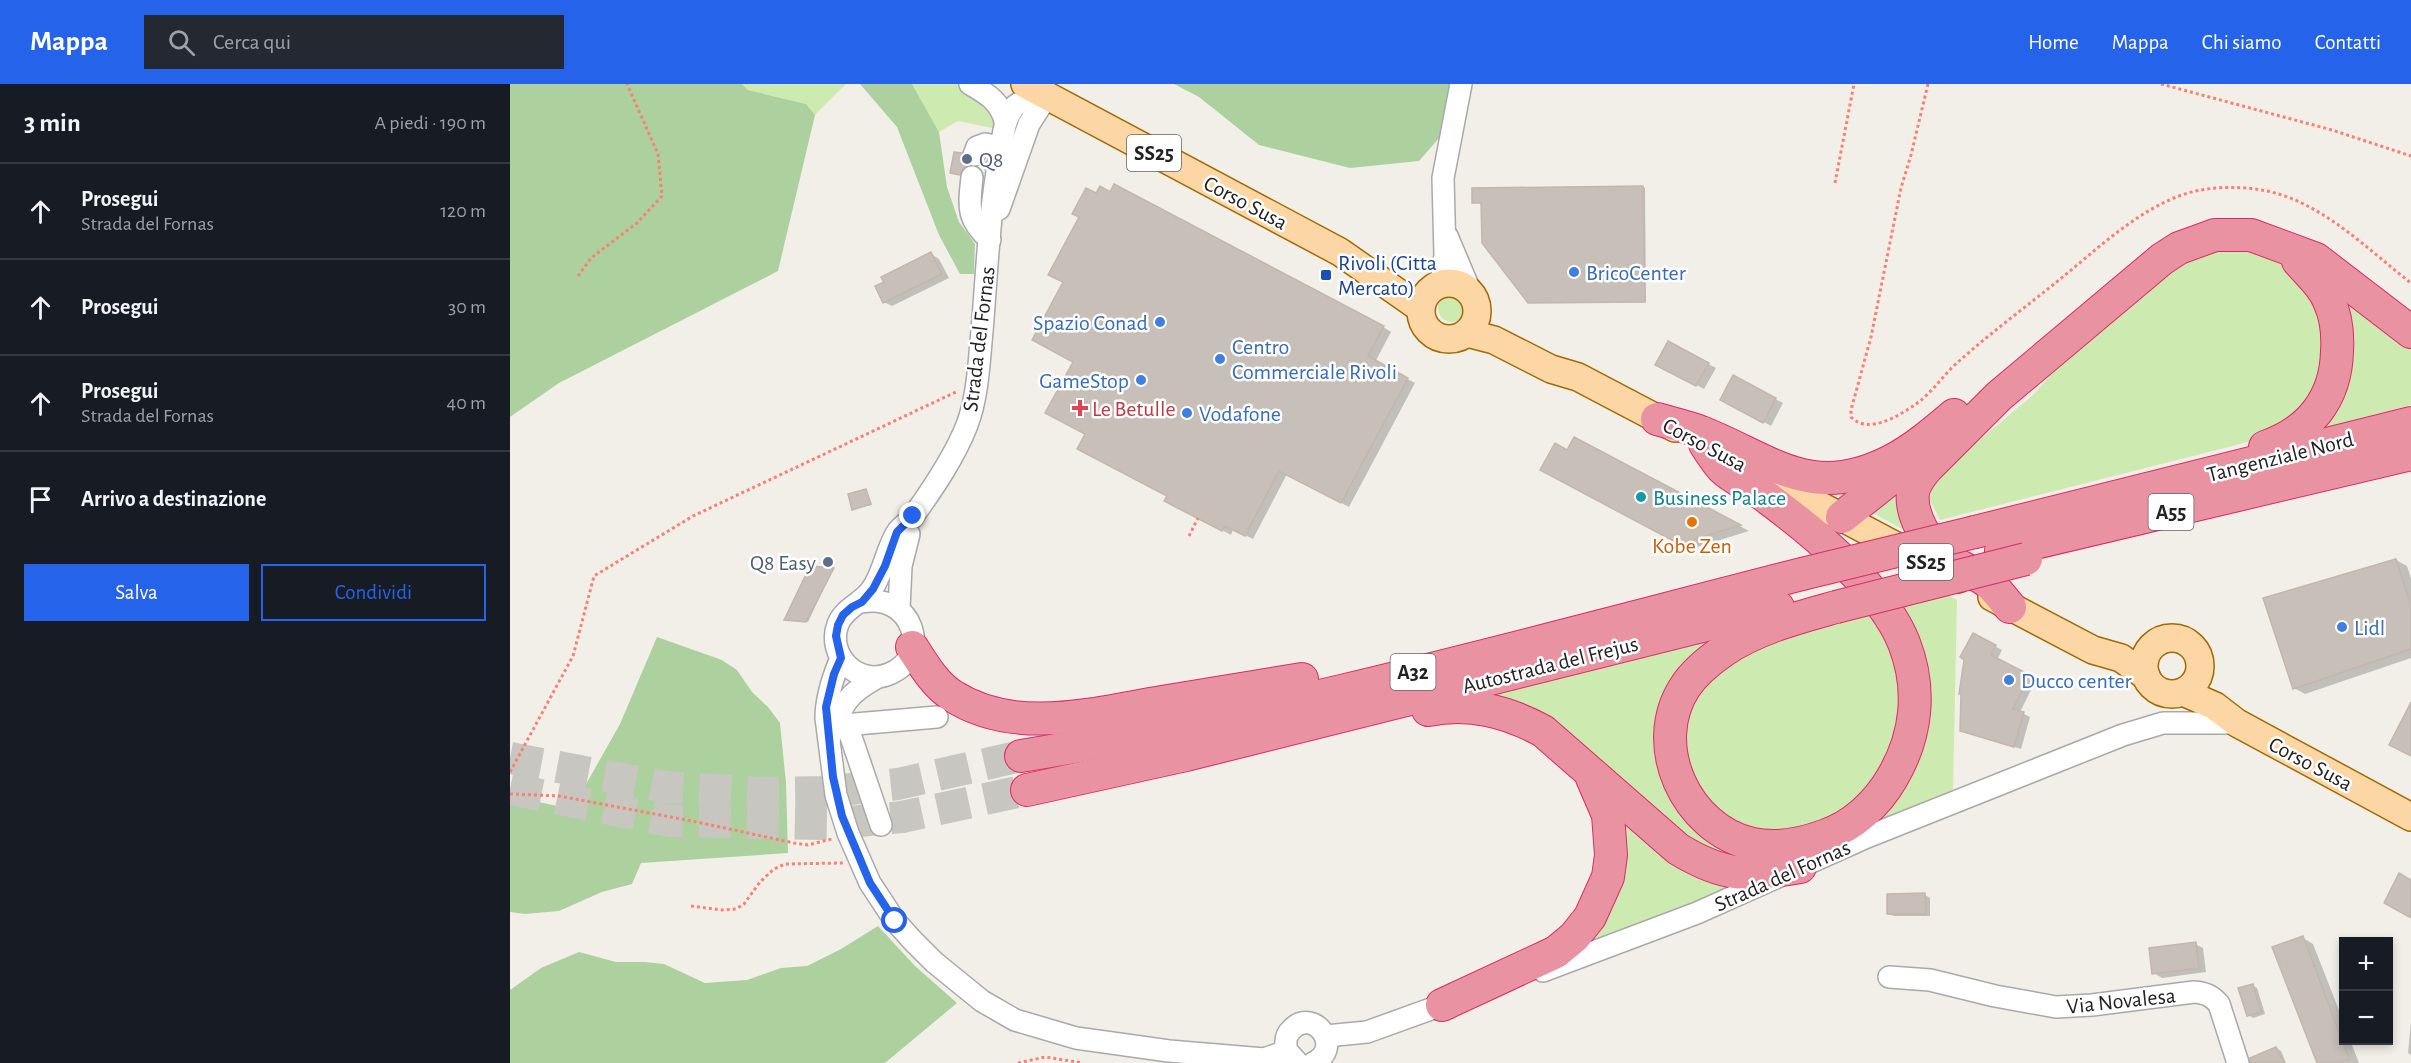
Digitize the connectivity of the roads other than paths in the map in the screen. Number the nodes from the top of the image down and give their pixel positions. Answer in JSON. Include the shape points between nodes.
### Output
{"nodes":[{"id":1,"x":970,"y":84,"type":"edge"},
{"id":2,"x":1461,"y":84,"type":"edge"},
{"id":3,"x":1036,"y":90,"type":"edge"},
{"id":4,"x":1005,"y":121,"type":"junction"},
{"id":5,"x":1001,"y":148,"type":"junction"},
{"id":6,"x":974,"y":155,"type":"dead end"},
{"id":7,"x":972,"y":177,"type":"dead end"},
{"id":8,"x":1004,"y":200,"type":"junction"},
{"id":9,"x":991,"y":230,"type":"junction"},
{"id":10,"x":1445,"y":232,"type":"junction"},
{"id":11,"x":2287,"y":250,"type":"junction"},
{"id":12,"x":1431,"y":293,"type":"junction"},
{"id":13,"x":1474,"y":301,"type":"junction"},
{"id":14,"x":2089,"y":320,"type":"junction"},
{"id":15,"x":2411,"y":332,"type":"edge"},
{"id":16,"x":1467,"y":333,"type":"junction"},
{"id":17,"x":1578,"y":376,"type":"junction"},
{"id":18,"x":1999,"y":396,"type":"junction"},
{"id":19,"x":1657,"y":419,"type":"junction"},
{"id":20,"x":2411,"y":423,"type":"edge"},
{"id":21,"x":1705,"y":444,"type":"junction"},
{"id":22,"x":2411,"y":454,"type":"edge"},
{"id":23,"x":2411,"y":469,"type":"edge"},
{"id":24,"x":2340,"y":472,"type":"junction"},
{"id":25,"x":2111,"y":498,"type":"junction"},
{"id":26,"x":913,"y":516,"type":"junction"},
{"id":27,"x":1842,"y":517,"type":"junction"},
{"id":28,"x":1975,"y":532,"type":"joint"},
{"id":29,"x":2014,"y":555,"type":"joint"},
{"id":30,"x":1830,"y":601,"type":"junction"},
{"id":31,"x":862,"y":602,"type":"junction"},
{"id":32,"x":2010,"y":607,"type":"junction"},
{"id":33,"x":900,"y":609,"type":"junction"},
{"id":34,"x":912,"y":647,"type":"junction"},
{"id":35,"x":1487,"y":654,"type":"junction"},
{"id":36,"x":841,"y":658,"type":"junction"},
{"id":37,"x":2147,"y":663,"type":"junction"},
{"id":38,"x":878,"y":677,"type":"junction"},
{"id":39,"x":2191,"y":683,"type":"junction"},
{"id":40,"x":937,"y":717,"type":"dead end"},
{"id":41,"x":2237,"y":723,"type":"junction"},
{"id":42,"x":837,"y":729,"type":"junction"},
{"id":43,"x":1186,"y":755,"type":"junction"},
{"id":44,"x":1021,"y":756,"type":"tunnel mouth"},
{"id":45,"x":1585,"y":767,"type":"junction"},
{"id":46,"x":1027,"y":790,"type":"tunnel mouth"},
{"id":47,"x":2411,"y":817,"type":"edge"},
{"id":48,"x":880,"y":825,"type":"dead end"},
{"id":49,"x":1800,"y":867,"type":"junction"},
{"id":50,"x":1889,"y":977,"type":"dead end"},
{"id":51,"x":1442,"y":1005,"type":"junction"},
{"id":52,"x":1326,"y":1036,"type":"junction"},
{"id":53,"x":1292,"y":1057,"type":"edge"},
{"id":54,"x":1313,"y":1063,"type":"edge"},
{"id":55,"x":2238,"y":1063,"type":"edge"}],
"edges":[{"from":1,"to":4,"type":"street","via":[[999,104]]},
{"from":2,"to":10,"type":"street","via":[[1443,178]]},
{"from":3,"to":4,"type":"street","via":[[1019,102]]},
{"from":3,"to":8,"type":"street","name":"Strada del Fornas"},
{"from":3,"to":12,"type":"main road","name":"Corso Susa","number":"SS25","via":[[1340,252]]},
{"from":4,"to":5,"type":"street","name":"Strada del Fornas"},
{"from":5,"to":6,"type":"street","via":[[980,145]]},
{"from":5,"to":8,"type":"street","via":[[1007,156]]},
{"from":5,"to":9,"type":"street","name":"Strada del Fornas","via":[[992,194]]},
{"from":7,"to":9,"type":"street","via":[[969,211],[978,229]]},
{"from":8,"to":9,"type":"street","name":"Strada del Fornas"},
{"from":9,"to":26,"type":"street","name":"Strada del Fornas","via":[[976,383],[968,423],[957,448]]},
{"from":10,"to":12,"type":"street","via":[[1445,255]]},
{"from":10,"to":13,"type":"street"},
{"from":11,"to":14,"type":"highway","via":[[2251,236],[2215,235],[2197,240],[2162,259]]},
{"from":11,"to":15,"type":"highway","via":[[2316,260]]},
{"from":11,"to":25,"type":"highway","via":[[2321,287],[2335,320],[2337,366],[2322,407],[2308,424],[2267,447],[2151,476]]},
{"from":12,"to":13,"type":"main road","number":"SS25","via":[[1458,284]]},
{"from":12,"to":16,"type":"main road","number":"SS25","via":[[1424,324],[1435,336],[1451,339]]},
{"from":13,"to":16,"type":"main road","via":[[1474,325]]},
{"from":13,"to":17,"type":"main road","name":"Corso Susa","number":"SS25","via":[[1488,318],[1557,356]]},
{"from":14,"to":18,"type":"highway"},
{"from":14,"to":19,"type":"highway","via":[[1993,383],[1919,444],[1891,461],[1845,477],[1815,478],[1785,470],[1701,432]]},
{"from":16,"to":17,"type":"main road","name":"Corso Susa","number":"SS25","via":[[1494,340],[1551,369]]},
{"from":17,"to":19,"type":"main road","name":"Corso Susa","number":"SS25"},
{"from":18,"to":27,"type":"highway","via":[[1971,413]]},
{"from":18,"to":32,"type":"highway","via":[[1927,468],[1913,493],[1922,528],[1933,546],[1986,581]]},
{"from":19,"to":21,"type":"main road","name":"Corso Susa","number":"SS25"},
{"from":20,"to":25,"type":"highway","name":"Tangenziale Nord","number":"A55"},
{"from":21,"to":27,"type":"main road","name":"Corso Susa","number":"SS25"},
{"from":21,"to":30,"type":"highway","via":[[1723,469],[1795,518],[1881,602],[1904,642],[1915,689],[1915,716],[1902,761],[1857,819],[1817,838],[1781,846],[1752,844],[1705,819],[1689,801],[1677,779],[1671,754],[1670,730],[1675,708],[1685,687],[1724,650]]},
{"from":22,"to":24,"type":"highway","name":"Tangenziale Nord","number":"A55"},
{"from":23,"to":24,"type":"highway"},
{"from":24,"to":29,"type":"highway","name":"Tangenziale Nord","number":"A55","via":[[2087,532]]},
{"from":25,"to":28,"type":"highway","name":"Tangenziale Nord","number":"A55"},
{"from":26,"to":31,"type":"street","name":"Strada del Fornas","via":[[897,532],[882,572]]},
{"from":26,"to":33,"type":"street","name":"Strada del Fornas","via":[[901,566]]},
{"from":27,"to":32,"type":"main road","name":"Corso Susa","number":"SS25"},
{"from":28,"to":35,"type":"highway","name":"Autostrada del Frejus","number":"A32","bridge":true},
{"from":29,"to":30,"type":"highway","name":"Autostrada del Frejus","number":"A32"},
{"from":30,"to":43,"type":"highway","name":"Autostrada del Frejus","number":"A32"},
{"from":31,"to":33,"type":"street","via":[[882,600]]},
{"from":31,"to":36,"type":"street","via":[[843,615],[838,625]]},
{"from":32,"to":37,"type":"main road","name":"Corso Susa","number":"SS25","via":[[2093,650]]},
{"from":33,"to":34,"type":"street","via":[[911,626]]},
{"from":34,"to":35,"type":"highway","via":[[951,696],[1010,717],[1060,719],[1428,654]]},
{"from":34,"to":38,"type":"street","via":[[900,668]]},
{"from":35,"to":44,"type":"highway","name":"Autostrada del Frejus","number":"A32","via":[[1321,695]]},
{"from":36,"to":38,"type":"street","via":[[856,673]]},
{"from":36,"to":42,"type":"street","via":[[826,707],[826,718]]},
{"from":37,"to":39,"type":"main road","via":[[2157,690],[2165,693]]},
{"from":37,"to":39,"type":"main road","number":"SS25","via":[[2164,639],[2185,641],[2197,653],[2200,664]]},
{"from":38,"to":42,"type":"street","via":[[848,697]]},
{"from":39,"to":41,"type":"main road","name":"Corso Susa"},
{"from":40,"to":42,"type":"street"},
{"from":41,"to":47,"type":"main road","name":"Corso Susa"},
{"from":41,"to":49,"type":"street","name":"Strada del Fornas","via":[[2147,726]]},
{"from":42,"to":48,"type":"street"},
{"from":42,"to":53,"type":"street","via":[[836,795],[860,863],[881,903],[920,948],[968,991],[1016,1020],[1076,1038],[1169,1051],[1264,1059]]},
{"from":43,"to":45,"type":"highway","via":[[1241,754],[1372,722],[1459,706],[1500,712],[1522,720]]},
{"from":43,"to":46,"type":"highway","name":"Autostrada del Frejus","number":"A32"},
{"from":45,"to":49,"type":"highway","via":[[1678,849],[1696,860],[1755,875]]},
{"from":45,"to":51,"type":"highway","via":[[1601,795],[1611,834],[1608,878],[1590,916],[1556,952]]},
{"from":49,"to":51,"type":"street","name":"Strada del Fornas","via":[[1697,913]]},
{"from":50,"to":55,"type":"street","name":"Via Novalesa","via":[[1930,980],[2056,1007],[2205,993],[2219,1004]]},
{"from":51,"to":52,"type":"street","name":"Strada del Fornas","via":[[1367,1032]]},
{"from":52,"to":53,"type":"street","via":[[1316,1025],[1302,1023],[1286,1037]]},
{"from":52,"to":54,"type":"street","via":[[1326,1050]]}]}
